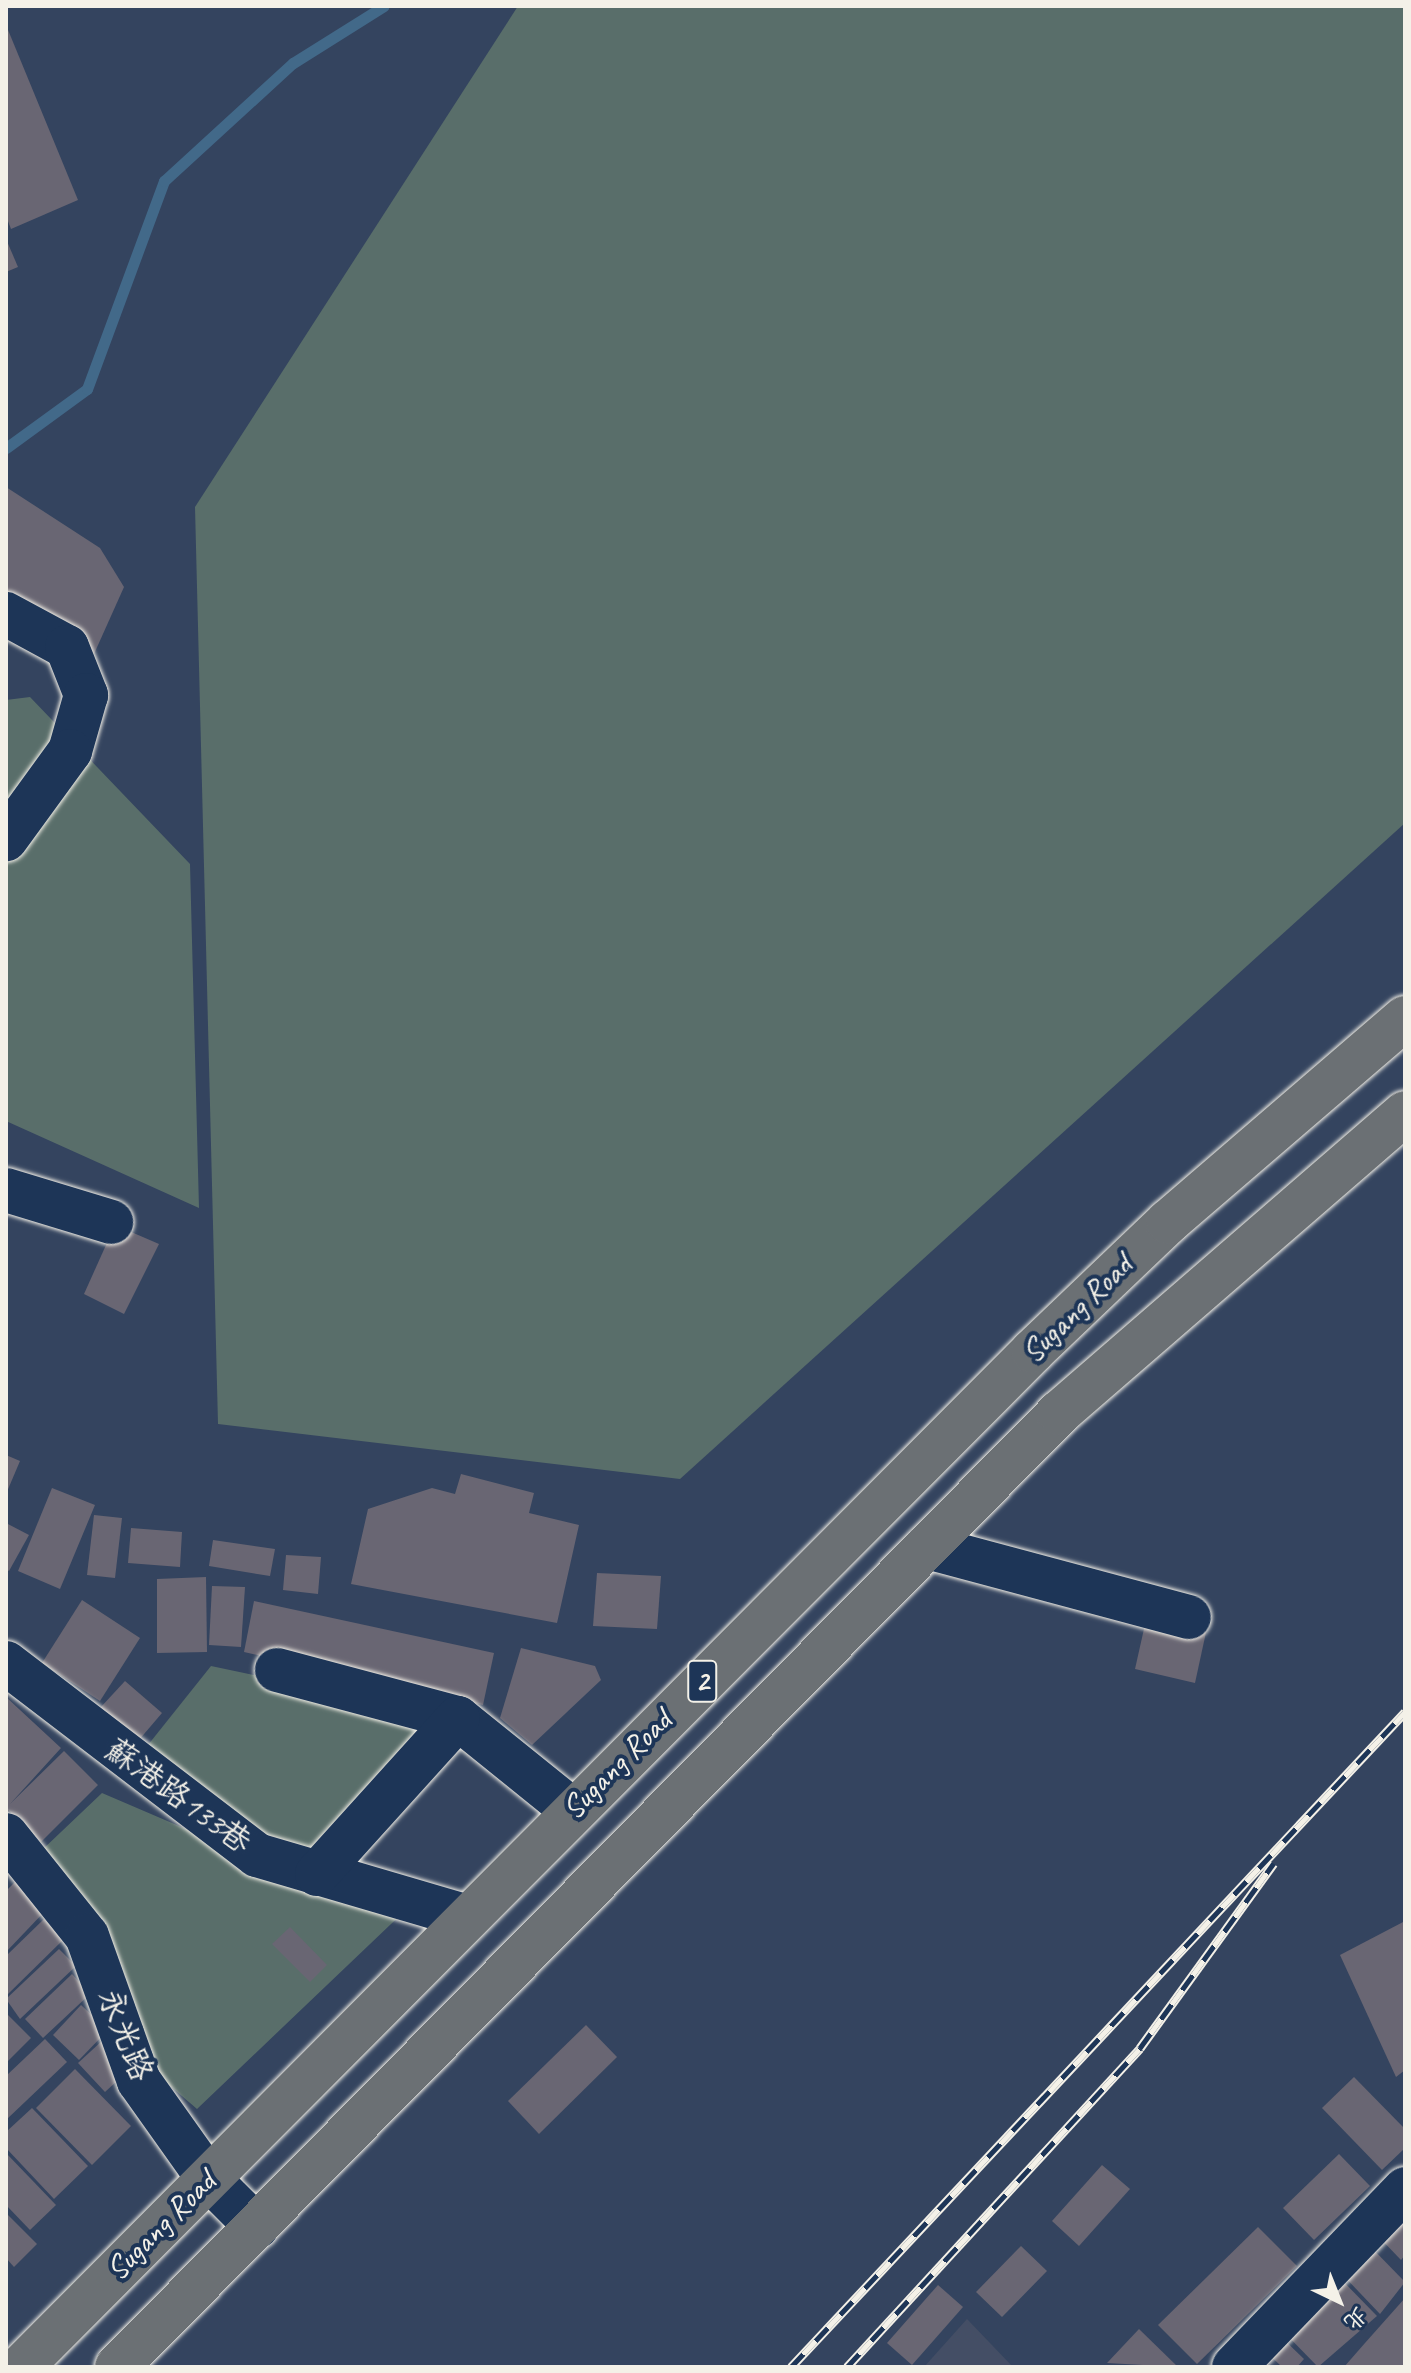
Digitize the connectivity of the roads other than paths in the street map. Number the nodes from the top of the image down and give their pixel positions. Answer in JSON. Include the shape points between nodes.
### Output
{"nodes":[{"id":1,"x":6,"y":614,"type":"edge"},
{"id":2,"x":6,"y":839,"type":"edge"},
{"id":3,"x":1405,"y":1018,"type":"edge"},
{"id":4,"x":1405,"y":1113,"type":"edge"},
{"id":5,"x":6,"y":1190,"type":"edge"},
{"id":6,"x":111,"y":1222,"type":"dead end"},
{"id":7,"x":927,"y":1547,"type":"junction"},
{"id":8,"x":1189,"y":1617,"type":"dead end"},
{"id":9,"x":6,"y":1663,"type":"edge"},
{"id":10,"x":277,"y":1670,"type":"dead end"},
{"id":11,"x":458,"y":1718,"type":"junction"},
{"id":12,"x":572,"y":1810,"type":"junction"},
{"id":13,"x":9,"y":1844,"type":"edge"},
{"id":14,"x":317,"y":1874,"type":"junction"},
{"id":15,"x":464,"y":1916,"type":"junction"},
{"id":16,"x":208,"y":2178,"type":"junction"},
{"id":17,"x":1405,"y":2189,"type":"edge"},
{"id":18,"x":257,"y":2227,"type":"junction"},
{"id":19,"x":21,"y":2367,"type":"edge"},
{"id":20,"x":117,"y":2367,"type":"edge"},
{"id":21,"x":1234,"y":2367,"type":"edge"}],
"edges":[{"from":1,"to":2,"type":"street","via":[[67,647],[86,695],[70,751]]},
{"from":3,"to":12,"type":"main road","name":"Sugang Road","number":"2","via":[[1168,1222]]},
{"from":4,"to":7,"type":"main road","name":"Sugang Road","number":"2","via":[[1059,1413]]},
{"from":5,"to":6,"type":"street"},
{"from":7,"to":8,"type":"street"},
{"from":7,"to":18,"type":"main road","name":"Sugang Road","number":"2"},
{"from":9,"to":14,"type":"street","name":"蘇港路133巷","via":[[257,1855]]},
{"from":10,"to":11,"type":"street"},
{"from":11,"to":12,"type":"street"},
{"from":11,"to":14,"type":"street"},
{"from":12,"to":15,"type":"main road","name":"Sugang Road","number":"2"},
{"from":13,"to":16,"type":"street","name":"永光路","via":[[87,1936],[139,2081]]},
{"from":14,"to":15,"type":"street","name":"蘇港路133巷"},
{"from":15,"to":16,"type":"main road","name":"Sugang Road","number":"2"},
{"from":16,"to":18,"type":"street","name":"永光路"},
{"from":16,"to":19,"type":"main road","name":"Sugang Road","number":"2"},
{"from":17,"to":21,"type":"street"},
{"from":18,"to":20,"type":"main road","name":"Sugang Road","number":"2"}]}
